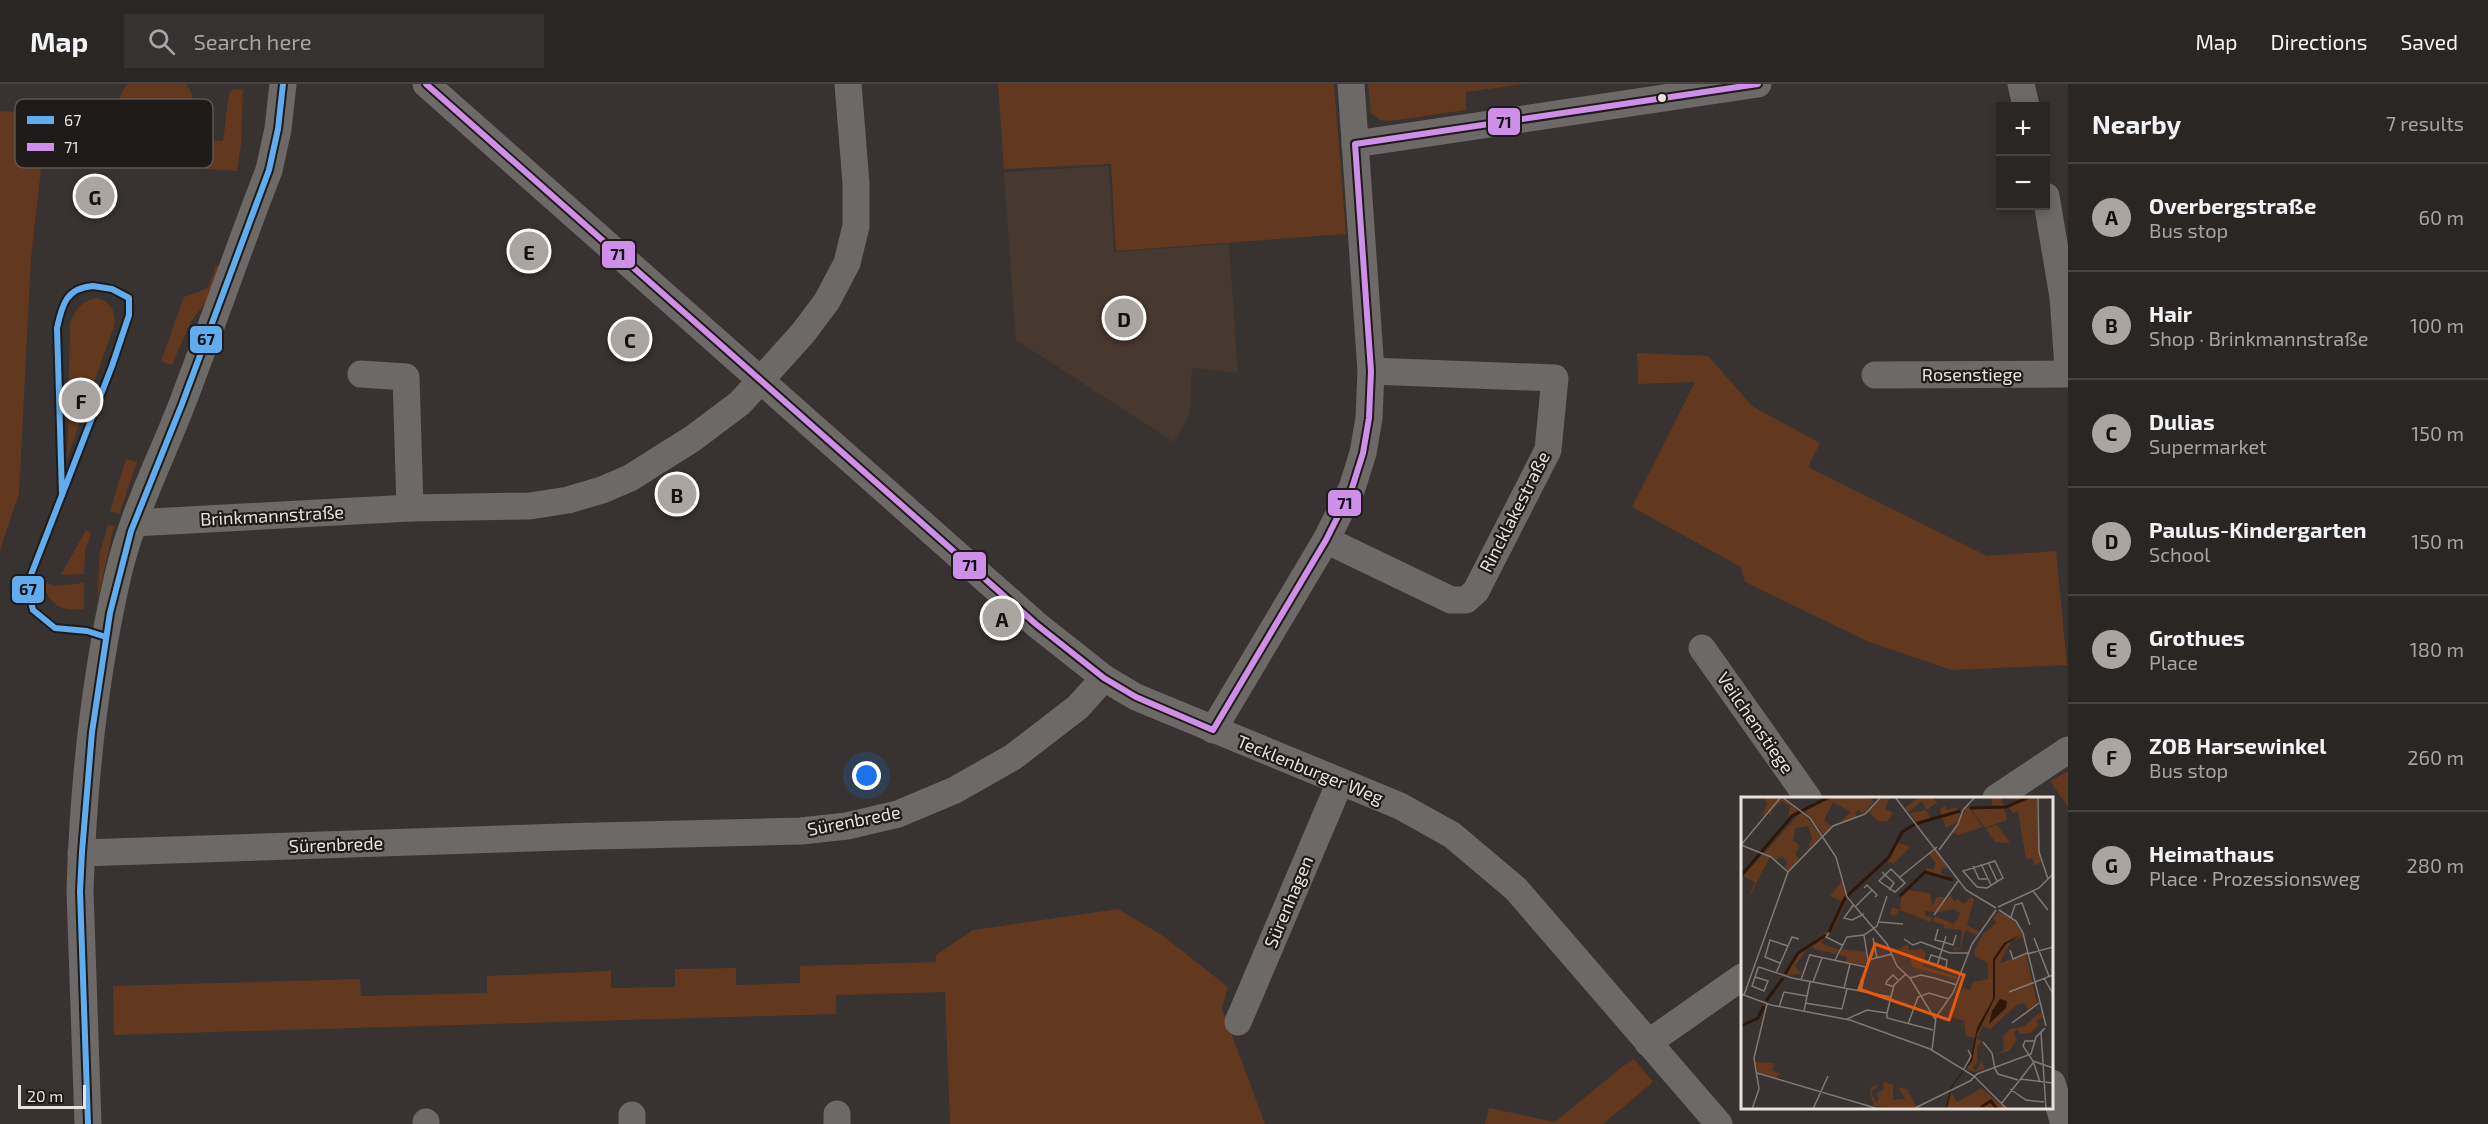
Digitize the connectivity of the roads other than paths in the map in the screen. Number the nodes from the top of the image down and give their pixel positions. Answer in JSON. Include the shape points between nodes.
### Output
{"nodes":[{"id":1,"x":282,"y":84,"type":"edge"},
{"id":2,"x":426,"y":84,"type":"edge"},
{"id":3,"x":848,"y":84,"type":"edge"},
{"id":4,"x":1351,"y":84,"type":"edge"},
{"id":5,"x":1758,"y":84,"type":"edge"},
{"id":6,"x":2021,"y":84,"type":"edge"},
{"id":7,"x":2025,"y":102,"type":"edge"},
{"id":8,"x":1355,"y":144,"type":"junction"},
{"id":9,"x":2048,"y":210,"type":"edge"},
{"id":10,"x":2068,"y":368,"type":"edge"},
{"id":11,"x":1371,"y":371,"type":"junction"},
{"id":12,"x":361,"y":374,"type":"dead end"},
{"id":13,"x":2068,"y":374,"type":"edge"},
{"id":14,"x":1875,"y":375,"type":"dead end"},
{"id":15,"x":762,"y":380,"type":"junction"},
{"id":16,"x":410,"y":508,"type":"junction"},
{"id":17,"x":134,"y":523,"type":"junction"},
{"id":18,"x":1326,"y":540,"type":"junction"},
{"id":19,"x":1702,"y":648,"type":"dead end"},
{"id":20,"x":1104,"y":678,"type":"junction"},
{"id":21,"x":1213,"y":730,"type":"junction"},
{"id":22,"x":2068,"y":750,"type":"edge"},
{"id":23,"x":1340,"y":782,"type":"junction"},
{"id":24,"x":1807,"y":797,"type":"edge"},
{"id":25,"x":1998,"y":797,"type":"edge"},
{"id":26,"x":81,"y":853,"type":"junction"},
{"id":27,"x":1741,"y":978,"type":"edge"},
{"id":28,"x":1238,"y":1022,"type":"dead end"},
{"id":29,"x":1648,"y":1043,"type":"junction"},
{"id":30,"x":2053,"y":1086,"type":"edge"},
{"id":31,"x":2065,"y":1120,"type":"edge"},
{"id":32,"x":88,"y":1124,"type":"edge"},
{"id":33,"x":1719,"y":1124,"type":"edge"}],
"edges":[{"from":1,"to":17,"type":"street","via":[[269,170]]},
{"from":2,"to":15,"type":"street","name":"Tecklenburger Weg"},
{"from":3,"to":15,"type":"street","name":"Brinkmannstraße","via":[[856,226],[847,263],[827,301]]},
{"from":4,"to":8,"type":"street"},
{"from":5,"to":8,"type":"street"},
{"from":6,"to":7,"type":"street"},
{"from":8,"to":11,"type":"street"},
{"from":9,"to":10,"type":"street","via":[[2063,297]]},
{"from":11,"to":18,"type":"street","via":[[1363,453],[1352,488]]},
{"from":11,"to":18,"type":"street","name":"Rincklakestraße","via":[[1555,378],[1548,450],[1476,591],[1466,600],[1451,600]]},
{"from":12,"to":16,"type":"street","via":[[406,376]]},
{"from":13,"to":14,"type":"street","name":"Rosenstiege"},
{"from":15,"to":16,"type":"street","name":"Brinkmannstraße","via":[[740,403],[692,439],[630,478],[602,490],[530,506]]},
{"from":15,"to":20,"type":"street","name":"Tecklenburger Weg","via":[[1037,625]]},
{"from":16,"to":17,"type":"street","name":"Brinkmannstraße"},
{"from":17,"to":26,"type":"street","via":[[118,573],[106,637]]},
{"from":18,"to":21,"type":"street"},
{"from":19,"to":24,"type":"street","name":"Veilchenstiege"},
{"from":20,"to":21,"type":"street","name":"Tecklenburger Weg","via":[[1136,697]]},
{"from":20,"to":26,"type":"street","name":"Sürenbrede","via":[[1078,708],[1013,757],[955,790],[898,814],[847,826],[801,831]]},
{"from":21,"to":23,"type":"street","name":"Tecklenburger Weg"},
{"from":22,"to":25,"type":"street"},
{"from":23,"to":28,"type":"street","name":"Sürenhagen"},
{"from":23,"to":29,"type":"street","name":"Tecklenburger Weg","via":[[1452,835],[1489,865],[1516,889]]},
{"from":26,"to":32,"type":"street"},
{"from":27,"to":29,"type":"street"},
{"from":29,"to":33,"type":"street","name":"Tecklenburger Weg"},
{"from":30,"to":31,"type":"street"}]}
